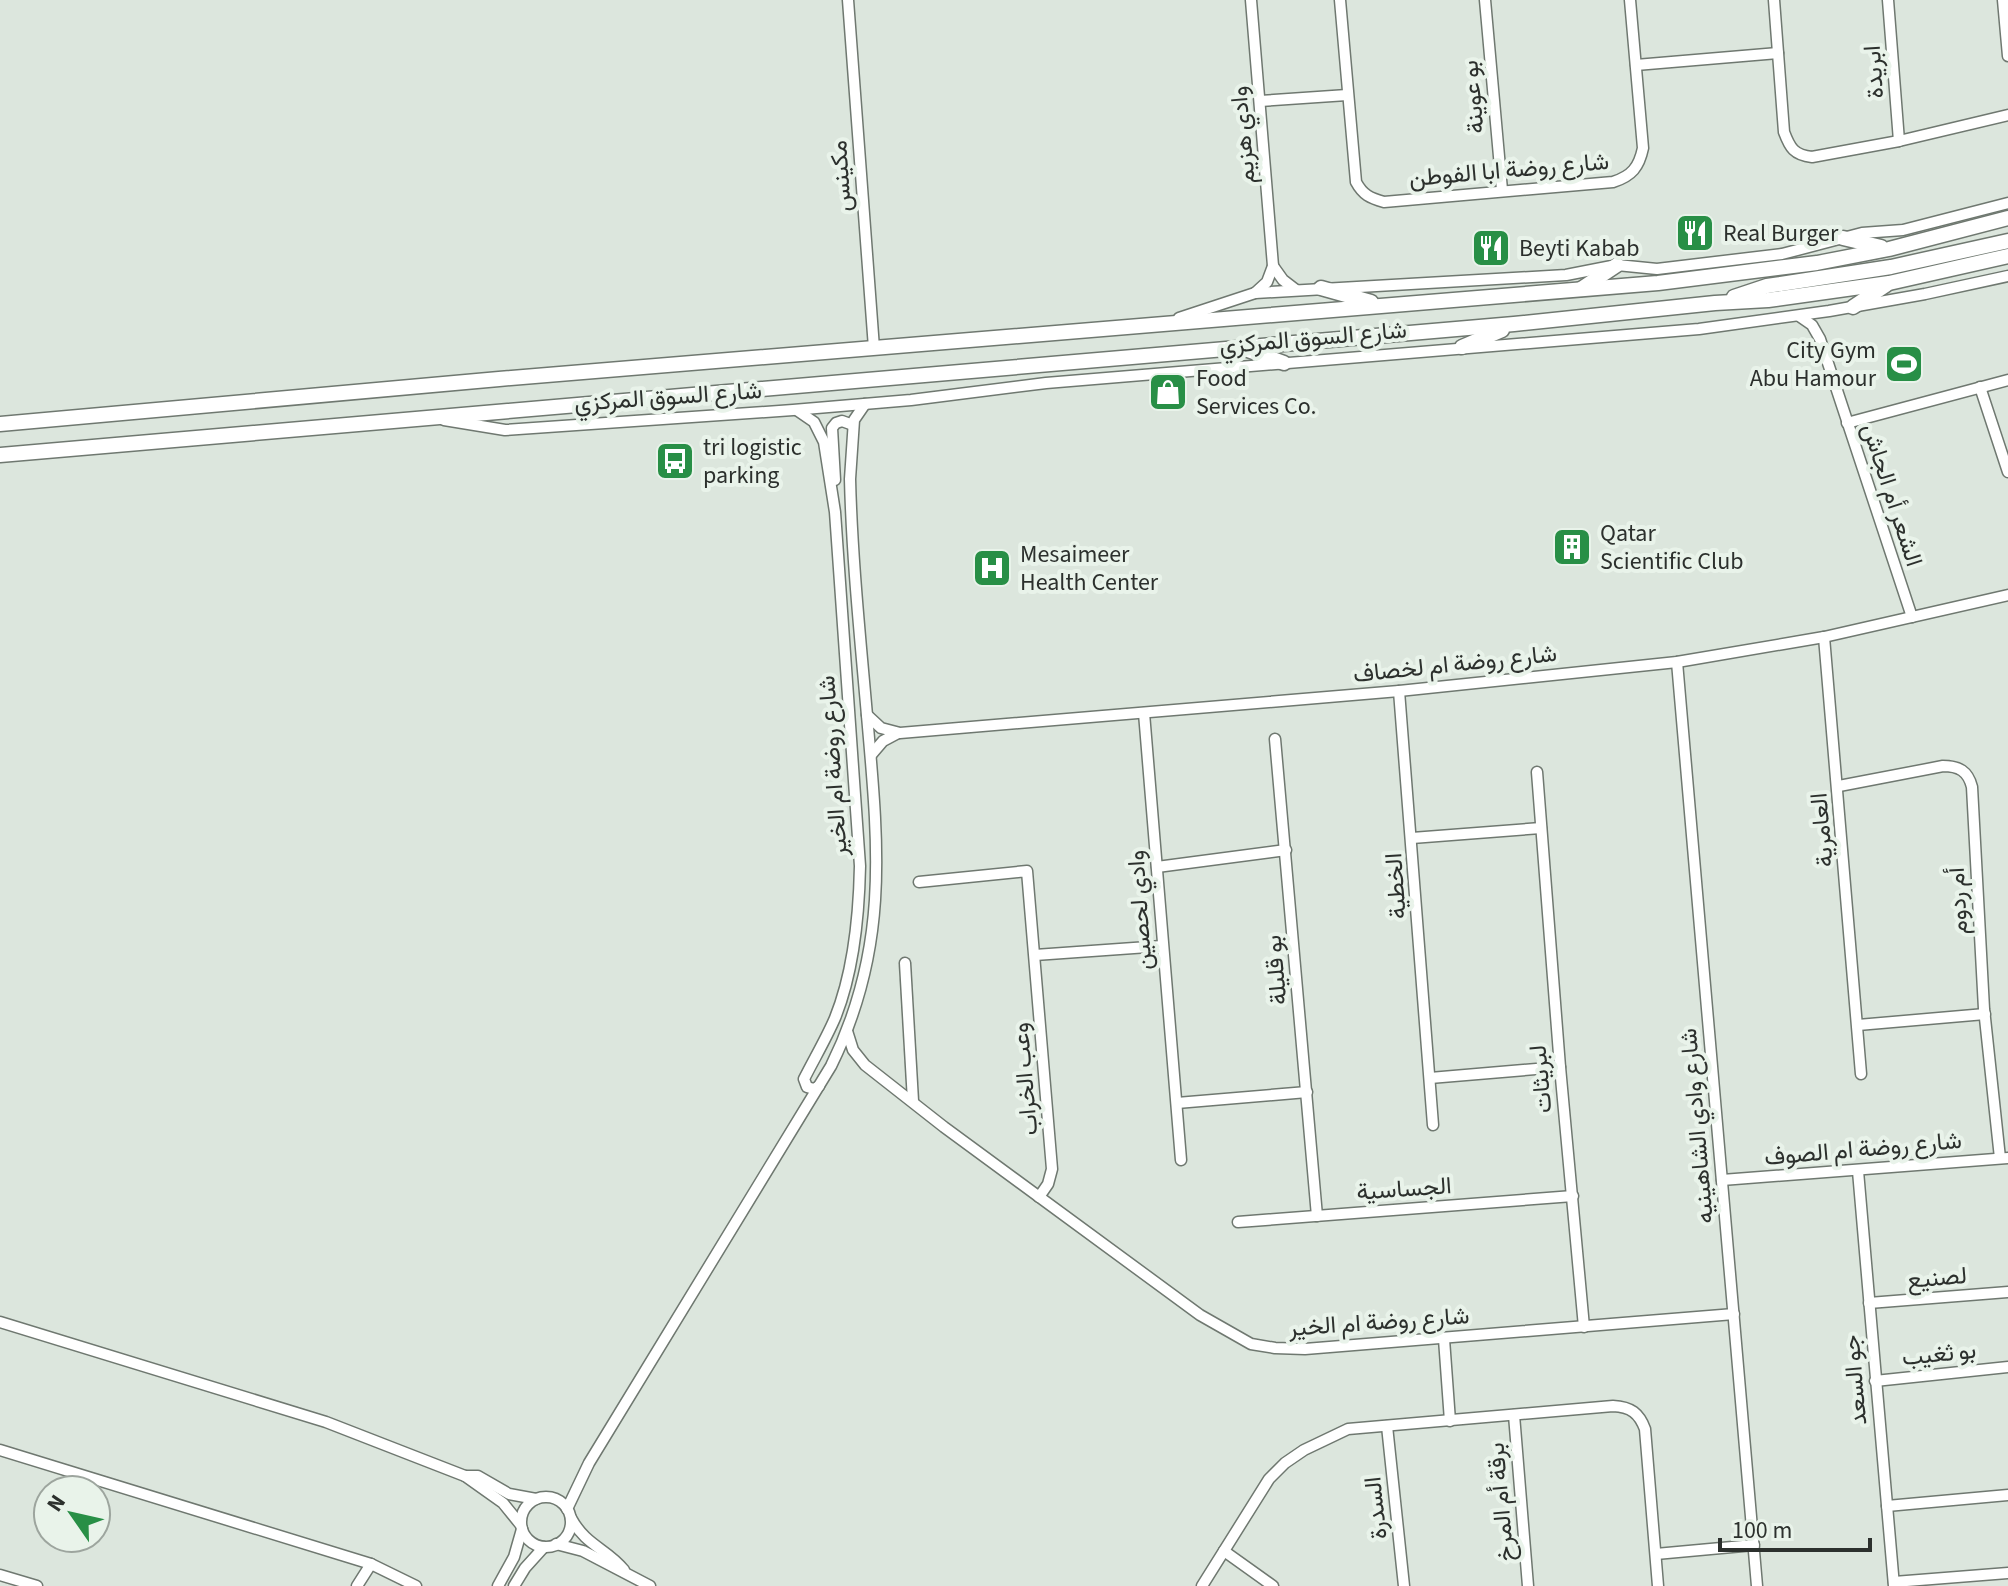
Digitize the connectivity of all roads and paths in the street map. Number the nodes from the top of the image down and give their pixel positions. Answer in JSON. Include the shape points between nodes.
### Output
{"nodes":[{"id":1,"x":848,"y":0,"type":"edge"},
{"id":2,"x":1251,"y":0,"type":"edge"},
{"id":3,"x":1340,"y":0,"type":"edge"},
{"id":4,"x":1485,"y":0,"type":"edge"},
{"id":5,"x":1630,"y":0,"type":"edge"},
{"id":6,"x":1774,"y":0,"type":"edge"},
{"id":7,"x":1888,"y":0,"type":"edge"},
{"id":8,"x":2003,"y":0,"type":"edge"},
{"id":9,"x":1778,"y":53,"type":"junction"},
{"id":10,"x":2008,"y":56,"type":"edge"},
{"id":11,"x":1636,"y":65,"type":"junction"},
{"id":12,"x":1347,"y":95,"type":"junction"},
{"id":13,"x":1260,"y":101,"type":"junction"},
{"id":14,"x":2008,"y":115,"type":"edge"},
{"id":15,"x":1899,"y":141,"type":"junction"},
{"id":16,"x":1502,"y":190,"type":"junction"},
{"id":17,"x":2008,"y":203,"type":"edge"},
{"id":18,"x":2008,"y":218,"type":"edge"},
{"id":19,"x":1843,"y":238,"type":"junction"},
{"id":20,"x":2008,"y":241,"type":"edge"},
{"id":21,"x":1889,"y":249,"type":"junction"},
{"id":22,"x":2008,"y":256,"type":"edge"},
{"id":23,"x":1617,"y":265,"type":"junction"},
{"id":24,"x":1273,"y":266,"type":"junction"},
{"id":25,"x":2008,"y":276,"type":"edge"},
{"id":26,"x":1889,"y":283,"type":"junction"},
{"id":27,"x":1321,"y":288,"type":"junction"},
{"id":28,"x":1296,"y":290,"type":"junction"},
{"id":29,"x":1577,"y":291,"type":"junction"},
{"id":30,"x":1255,"y":293,"type":"junction"},
{"id":31,"x":1715,"y":303,"type":"junction"},
{"id":32,"x":1379,"y":305,"type":"junction"},
{"id":33,"x":1853,"y":307,"type":"junction"},
{"id":34,"x":1829,"y":311,"type":"junction"},
{"id":35,"x":1799,"y":316,"type":"junction"},
{"id":36,"x":1164,"y":323,"type":"junction"},
{"id":37,"x":1514,"y":324,"type":"junction"},
{"id":38,"x":1820,"y":339,"type":"junction"},
{"id":39,"x":1462,"y":347,"type":"junction"},
{"id":40,"x":874,"y":348,"type":"junction"},
{"id":41,"x":1241,"y":348,"type":"junction"},
{"id":42,"x":1284,"y":363,"type":"junction"},
{"id":43,"x":2008,"y":380,"type":"edge"},
{"id":44,"x":1980,"y":387,"type":"junction"},
{"id":45,"x":865,"y":404,"type":"junction"},
{"id":46,"x":793,"y":410,"type":"junction"},
{"id":47,"x":428,"y":417,"type":"junction"},
{"id":48,"x":1847,"y":423,"type":"junction"},
{"id":49,"x":0,"y":424,"type":"edge"},
{"id":50,"x":853,"y":425,"type":"junction"},
{"id":51,"x":0,"y":455,"type":"edge"},
{"id":52,"x":2008,"y":472,"type":"edge"},
{"id":53,"x":832,"y":491,"type":"junction"},
{"id":54,"x":2008,"y":595,"type":"edge"},
{"id":55,"x":1912,"y":617,"type":"junction"},
{"id":56,"x":1824,"y":637,"type":"junction"},
{"id":57,"x":1677,"y":662,"type":"junction"},
{"id":58,"x":1399,"y":691,"type":"junction"},
{"id":59,"x":1144,"y":713,"type":"junction"},
{"id":60,"x":867,"y":715,"type":"junction"},
{"id":61,"x":900,"y":733,"type":"junction"},
{"id":62,"x":1275,"y":739,"type":"dead end"},
{"id":63,"x":871,"y":756,"type":"junction"},
{"id":64,"x":1537,"y":772,"type":"dead end"},
{"id":65,"x":1839,"y":786,"type":"junction"},
{"id":66,"x":1541,"y":828,"type":"junction"},
{"id":67,"x":1412,"y":838,"type":"junction"},
{"id":68,"x":1286,"y":850,"type":"junction"},
{"id":69,"x":1157,"y":867,"type":"junction"},
{"id":70,"x":919,"y":882,"type":"dead end"},
{"id":71,"x":1162,"y":946,"type":"junction"},
{"id":72,"x":1035,"y":955,"type":"junction"},
{"id":73,"x":905,"y":963,"type":"dead end"},
{"id":74,"x":1984,"y":1011,"type":"junction"},
{"id":75,"x":1857,"y":1022,"type":"junction"},
{"id":76,"x":847,"y":1031,"type":"junction"},
{"id":77,"x":865,"y":1065,"type":"junction"},
{"id":78,"x":831,"y":1066,"type":"junction"},
{"id":79,"x":1560,"y":1067,"type":"junction"},
{"id":80,"x":1861,"y":1074,"type":"dead end"},
{"id":81,"x":1430,"y":1078,"type":"junction"},
{"id":82,"x":819,"y":1086,"type":"junction"},
{"id":83,"x":1307,"y":1092,"type":"junction"},
{"id":84,"x":913,"y":1101,"type":"junction"},
{"id":85,"x":1177,"y":1103,"type":"junction"},
{"id":86,"x":1433,"y":1125,"type":"dead end"},
{"id":87,"x":2004,"y":1158,"type":"edge"},
{"id":88,"x":1181,"y":1160,"type":"dead end"},
{"id":89,"x":1858,"y":1171,"type":"junction"},
{"id":90,"x":1722,"y":1180,"type":"junction"},
{"id":91,"x":1573,"y":1196,"type":"junction"},
{"id":92,"x":1039,"y":1197,"type":"junction"},
{"id":93,"x":1317,"y":1216,"type":"junction"},
{"id":94,"x":1238,"y":1222,"type":"dead end"},
{"id":95,"x":2008,"y":1292,"type":"edge"},
{"id":96,"x":1869,"y":1303,"type":"junction"},
{"id":97,"x":1734,"y":1314,"type":"junction"},
{"id":98,"x":0,"y":1322,"type":"edge"},
{"id":99,"x":1584,"y":1327,"type":"junction"},
{"id":100,"x":1444,"y":1339,"type":"junction"},
{"id":101,"x":2008,"y":1367,"type":"edge"},
{"id":102,"x":1875,"y":1381,"type":"junction"},
{"id":103,"x":1514,"y":1415,"type":"junction"},
{"id":104,"x":1450,"y":1421,"type":"junction"},
{"id":105,"x":1387,"y":1426,"type":"junction"},
{"id":106,"x":0,"y":1450,"type":"edge"},
{"id":107,"x":465,"y":1476,"type":"junction"},
{"id":108,"x":2008,"y":1495,"type":"edge"},
{"id":109,"x":536,"y":1499,"type":"junction"},
{"id":110,"x":1887,"y":1506,"type":"junction"},
{"id":111,"x":568,"y":1512,"type":"junction"},
{"id":112,"x":522,"y":1528,"type":"junction"},
{"id":113,"x":556,"y":1544,"type":"junction"},
{"id":114,"x":1754,"y":1545,"type":"junction"},
{"id":115,"x":544,"y":1547,"type":"junction"},
{"id":116,"x":1224,"y":1551,"type":"junction"},
{"id":117,"x":1656,"y":1554,"type":"junction"},
{"id":118,"x":371,"y":1564,"type":"junction"},
{"id":119,"x":626,"y":1572,"type":"junction"},
{"id":120,"x":2008,"y":1573,"type":"edge"},
{"id":121,"x":0,"y":1575,"type":"edge"},
{"id":122,"x":1894,"y":1584,"type":"edge"},
{"id":123,"x":37,"y":1586,"type":"edge"},
{"id":124,"x":357,"y":1586,"type":"edge"},
{"id":125,"x":416,"y":1586,"type":"edge"},
{"id":126,"x":498,"y":1586,"type":"edge"},
{"id":127,"x":514,"y":1586,"type":"edge"},
{"id":128,"x":650,"y":1586,"type":"edge"},
{"id":129,"x":1202,"y":1586,"type":"edge"},
{"id":130,"x":1273,"y":1586,"type":"edge"},
{"id":131,"x":1404,"y":1586,"type":"edge"},
{"id":132,"x":1528,"y":1586,"type":"edge"},
{"id":133,"x":1658,"y":1586,"type":"edge"},
{"id":134,"x":1757,"y":1586,"type":"edge"}],
"edges":[{"from":1,"to":40,"type":"street","name":"مكينس"},
{"from":2,"to":13,"type":"street","name":"وادي هزيم"},
{"from":3,"to":12,"type":"street","name":"شارع روضة ابا الفوطن"},
{"from":4,"to":16,"type":"street","name":"بو عوينة"},
{"from":5,"to":11,"type":"street","name":"شارع روضة ابا الفوطن"},
{"from":6,"to":9,"type":"street"},
{"from":7,"to":15,"type":"street","name":"ابريدة"},
{"from":8,"to":10,"type":"street"},
{"from":9,"to":11,"type":"street"},
{"from":9,"to":15,"type":"street","via":[[1784,132],[1791,150],[1812,157]]},
{"from":11,"to":16,"type":"street","name":"شارع روضة ابا الفوطن","via":[[1643,148],[1634,172],[1613,182]]},
{"from":12,"to":13,"type":"street"},
{"from":12,"to":16,"type":"street","name":"شارع روضة ابا الفوطن","via":[[1356,182],[1371,199]]},
{"from":13,"to":24,"type":"street","name":"وادي هزيم"},
{"from":14,"to":15,"type":"street"},
{"from":17,"to":19,"type":"street","name":"شارع السوق المركزي","via":[[1903,230]]},
{"from":18,"to":21,"type":"main road","name":"شارع السوق المركزي"},
{"from":19,"to":21,"type":"main road"},
{"from":19,"to":23,"type":"street","name":"شارع السوق المركزي","via":[[1797,251],[1681,267]]},
{"from":20,"to":31,"type":"main road","via":[[1891,267],[1767,286]]},
{"from":21,"to":29,"type":"main road","name":"شارع السوق المركزي","via":[[1817,263]]},
{"from":22,"to":26,"type":"main road","name":"شارع السوق المركزي"},
{"from":23,"to":27,"type":"street","name":"شارع السوق المركزي","via":[[1566,275]]},
{"from":23,"to":29,"type":"main road"},
{"from":24,"to":28,"type":"street"},
{"from":24,"to":30,"type":"street"},
{"from":25,"to":33,"type":"street","name":"شارع السوق المركزي"},
{"from":26,"to":31,"type":"main road","name":"شارع السوق المركزي"},
{"from":26,"to":33,"type":"main road"},
{"from":27,"to":28,"type":"street","name":"شارع السوق المركزي"},
{"from":27,"to":32,"type":"main road"},
{"from":28,"to":30,"type":"street","name":"شارع السوق المركزي"},
{"from":29,"to":32,"type":"main road","name":"شارع السوق المركزي"},
{"from":30,"to":36,"type":"street","name":"شارع السوق المركزي"},
{"from":31,"to":37,"type":"main road","name":"شارع السوق المركزي"},
{"from":32,"to":36,"type":"main road","name":"شارع السوق المركزي"},
{"from":33,"to":34,"type":"street","name":"شارع السوق المركزي"},
{"from":34,"to":35,"type":"street","name":"شارع السوق المركزي"},
{"from":34,"to":38,"type":"street"},
{"from":35,"to":38,"type":"street","name":"الشعر أم الجاش"},
{"from":35,"to":39,"type":"street","name":"شارع السوق المركزي"},
{"from":36,"to":40,"type":"main road","name":"شارع السوق المركزي"},
{"from":37,"to":39,"type":"main road"},
{"from":37,"to":41,"type":"main road","name":"شارع السوق المركزي"},
{"from":38,"to":48,"type":"street","name":"الشعر أم الجاش"},
{"from":39,"to":42,"type":"street","name":"شارع السوق المركزي"},
{"from":40,"to":49,"type":"main road","name":"شارع السوق المركزي"},
{"from":41,"to":42,"type":"main road"},
{"from":41,"to":47,"type":"main road","name":"شارع السوق المركزي"},
{"from":42,"to":45,"type":"street","name":"شارع السوق المركزي"},
{"from":43,"to":44,"type":"street"},
{"from":44,"to":48,"type":"street"},
{"from":44,"to":52,"type":"street"},
{"from":45,"to":46,"type":"street","name":"شارع السوق المركزي"},
{"from":45,"to":50,"type":"street","name":"شارع روضة ام الخير"},
{"from":46,"to":47,"type":"street","name":"شارع السوق المركزي","via":[[505,430]]},
{"from":46,"to":53,"type":"street","name":"شارع روضة ام الخير","via":[[810,418],[821,433]]},
{"from":47,"to":51,"type":"main road","name":"شارع السوق المركزي"},
{"from":48,"to":55,"type":"street","name":"الشعر أم الجاش"},
{"from":50,"to":53,"type":"street","via":[[842,421],[832,428]]},
{"from":50,"to":60,"type":"street","name":"شارع روضة ام الخير","via":[[850,496]]},
{"from":53,"to":82,"type":"street","name":"شارع روضة ام الخير","via":[[859,887],[842,998],[804,1079],[807,1087]]},
{"from":54,"to":55,"type":"street","name":"شارع روضة ام لخصاف"},
{"from":55,"to":56,"type":"street","name":"شارع روضة ام لخصاف"},
{"from":56,"to":57,"type":"street","name":"شارع روضة ام لخصاف"},
{"from":56,"to":65,"type":"street","name":"العامرية"},
{"from":57,"to":58,"type":"street","name":"شارع روضة ام لخصاف"},
{"from":57,"to":90,"type":"street","name":"شارع وادي الشاهينيه"},
{"from":58,"to":59,"type":"street","name":"شارع روضة ام لخصاف"},
{"from":58,"to":67,"type":"street","name":"الخطية"},
{"from":59,"to":61,"type":"street","name":"شارع روضة ام لخصاف"},
{"from":59,"to":69,"type":"street","name":"وادي لحصين"},
{"from":60,"to":61,"type":"street","via":[[881,728]]},
{"from":60,"to":63,"type":"street","name":"شارع روضة ام الخير"},
{"from":61,"to":63,"type":"street","via":[[883,741]]},
{"from":62,"to":68,"type":"street","name":"بو قليلة"},
{"from":63,"to":76,"type":"street","name":"شارع روضة ام الخير","via":[[875,922],[866,975]]},
{"from":64,"to":66,"type":"street","name":"لبريثات"},
{"from":65,"to":74,"type":"street","name":"أم ردوم","via":[[1943,766],[1954,766],[1969,777]]},
{"from":65,"to":75,"type":"street","name":"العامرية"},
{"from":66,"to":67,"type":"street"},
{"from":66,"to":79,"type":"street","name":"لبريثات"},
{"from":67,"to":81,"type":"street","name":"الخطية"},
{"from":68,"to":69,"type":"street"},
{"from":68,"to":83,"type":"street","name":"بو قليلة"},
{"from":69,"to":71,"type":"street","name":"وادي لحصين"},
{"from":70,"to":72,"type":"street","name":"وعب الخراب","via":[[1027,871]]},
{"from":71,"to":72,"type":"street"},
{"from":71,"to":85,"type":"street","name":"وادي لحصين"},
{"from":72,"to":92,"type":"street","name":"وعب الخراب","via":[[1052,1169]]},
{"from":73,"to":84,"type":"street"},
{"from":74,"to":75,"type":"street"},
{"from":74,"to":87,"type":"street","name":"أم ردوم"},
{"from":75,"to":80,"type":"street","name":"العامرية"},
{"from":76,"to":77,"type":"street","name":"شارع روضة ام الخير"},
{"from":76,"to":78,"type":"street","name":"شارع روضة ام الخير"},
{"from":77,"to":78,"type":"street","via":[[846,1059]]},
{"from":77,"to":84,"type":"street","name":"شارع روضة ام الخير"},
{"from":78,"to":82,"type":"street","name":"شارع روضة ام الخير"},
{"from":79,"to":81,"type":"street"},
{"from":79,"to":91,"type":"street","name":"لبريثات"},
{"from":81,"to":86,"type":"street","name":"الخطية"},
{"from":82,"to":111,"type":"street","via":[[589,1463]]},
{"from":83,"to":85,"type":"street"},
{"from":83,"to":93,"type":"street","name":"بو قليلة"},
{"from":84,"to":92,"type":"street","name":"شارع روضة ام الخير"},
{"from":85,"to":88,"type":"street","name":"وادي لحصين"},
{"from":87,"to":89,"type":"street","name":"شارع روضة ام الصوف"},
{"from":89,"to":90,"type":"street","name":"شارع روضة ام الصوف"},
{"from":89,"to":96,"type":"street","name":"جو السعد"},
{"from":90,"to":97,"type":"street","name":"شارع وادي الشاهينيه"},
{"from":91,"to":93,"type":"street","name":"الجساسية"},
{"from":91,"to":99,"type":"street","name":"لبريثات"},
{"from":92,"to":100,"type":"street","name":"شارع روضة ام الخير","via":[[1200,1315],[1251,1344],[1305,1349]]},
{"from":93,"to":94,"type":"street","name":"الجساسية"},
{"from":95,"to":96,"type":"street","name":"لصنيع"},
{"from":96,"to":102,"type":"street","name":"جو السعد"},
{"from":97,"to":99,"type":"street","name":"شارع روضة ام الخير"},
{"from":97,"to":114,"type":"street","name":"شارع وادي الشاهينيه"},
{"from":98,"to":107,"type":"street","via":[[326,1422]]},
{"from":99,"to":100,"type":"street","name":"شارع روضة ام الخير"},
{"from":100,"to":104,"type":"street"},
{"from":101,"to":102,"type":"street","name":"بو ثغيب"},
{"from":102,"to":110,"type":"street","name":"جو السعد"},
{"from":103,"to":104,"type":"street"},
{"from":103,"to":117,"type":"street","via":[[1613,1406],[1635,1411],[1645,1429]]},
{"from":103,"to":132,"type":"street","name":"برقة أم المرخ"},
{"from":104,"to":105,"type":"street"},
{"from":105,"to":116,"type":"street","via":[[1348,1429],[1285,1463],[1253,1500]]},
{"from":105,"to":131,"type":"street","name":"السدرة"},
{"from":106,"to":118,"type":"street"},
{"from":107,"to":109,"type":"street","via":[[475,1475],[509,1494]]},
{"from":107,"to":112,"type":"street","via":[[503,1503]]},
{"from":108,"to":110,"type":"street"},
{"from":109,"to":111,"type":"street","via":[[553,1498]]},
{"from":109,"to":112,"type":"street","via":[[524,1510]]},
{"from":110,"to":122,"type":"street","name":"جو السعد"},
{"from":111,"to":113,"type":"street","via":[[568,1532]]},
{"from":111,"to":119,"type":"street","via":[[586,1540]]},
{"from":112,"to":115,"type":"street","via":[[533,1543]]},
{"from":112,"to":126,"type":"street"},
{"from":113,"to":115,"type":"street"},
{"from":113,"to":119,"type":"street","via":[[575,1547]]},
{"from":114,"to":117,"type":"street"},
{"from":114,"to":134,"type":"street","name":"شارع وادي الشاهينيه"},
{"from":115,"to":127,"type":"street"},
{"from":116,"to":129,"type":"street"},
{"from":116,"to":130,"type":"street"},
{"from":117,"to":133,"type":"street"},
{"from":118,"to":124,"type":"street"},
{"from":118,"to":125,"type":"street"},
{"from":119,"to":128,"type":"street"},
{"from":120,"to":122,"type":"street"},
{"from":121,"to":123,"type":"street"}]}
